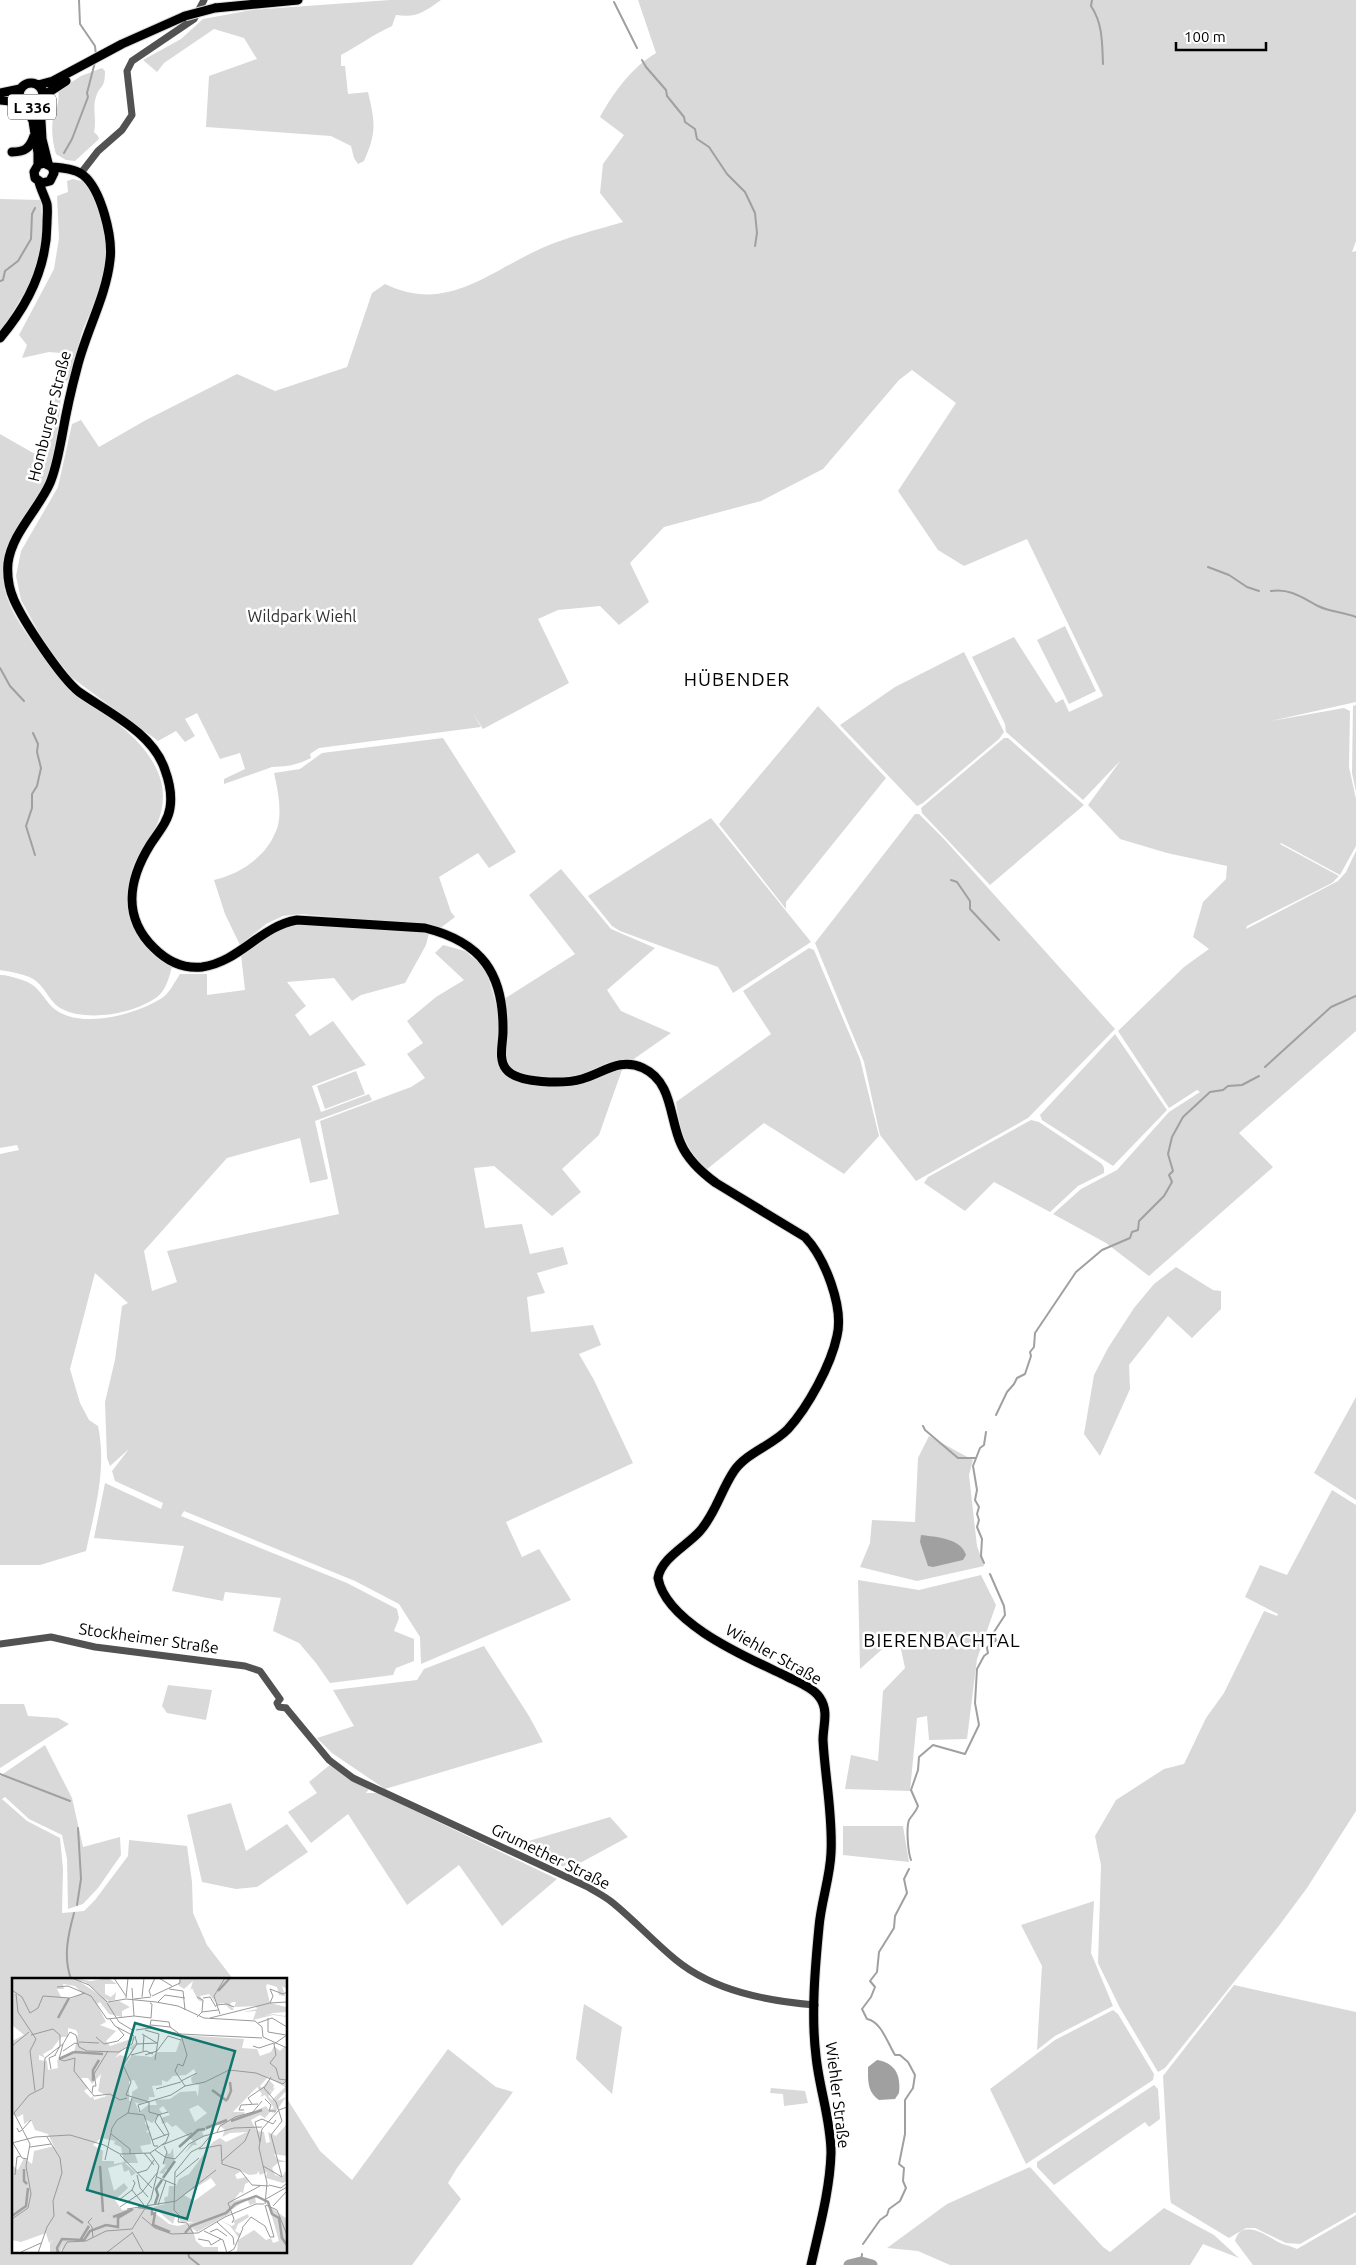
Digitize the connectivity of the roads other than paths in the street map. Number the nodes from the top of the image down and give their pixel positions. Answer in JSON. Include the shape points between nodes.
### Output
{"nodes":[{"id":1,"x":204,"y":0,"type":"edge"},
{"id":2,"x":298,"y":0,"type":"edge"},
{"id":3,"x":84,"y":68,"type":"junction"},
{"id":4,"x":38,"y":85,"type":"junction"},
{"id":5,"x":20,"y":89,"type":"junction"},
{"id":6,"x":0,"y":94,"type":"edge"},
{"id":7,"x":0,"y":100,"type":"edge"},
{"id":8,"x":42,"y":100,"type":"junction"},
{"id":9,"x":23,"y":104,"type":"junction"},
{"id":10,"x":35,"y":133,"type":"junction"},
{"id":11,"x":12,"y":152,"type":"dead end"},
{"id":12,"x":38,"y":165,"type":"junction"},
{"id":13,"x":50,"y":165,"type":"junction"},
{"id":14,"x":78,"y":172,"type":"junction"},
{"id":15,"x":52,"y":179,"type":"junction"},
{"id":16,"x":39,"y":182,"type":"junction"},
{"id":17,"x":47,"y":206,"type":"junction"},
{"id":18,"x":0,"y":338,"type":"edge"},
{"id":19,"x":716,"y":1183,"type":"joint"},
{"id":20,"x":0,"y":1644,"type":"edge"},
{"id":21,"x":286,"y":1708,"type":"joint"},
{"id":22,"x":815,"y":2005,"type":"junction"},
{"id":23,"x":812,"y":2265,"type":"edge"}],
"edges":[{"from":1,"to":14,"type":"street","via":[[194,19],[132,61],[127,71],[132,115],[122,130]]},
{"from":2,"to":3,"type":"main road","number":"L 336","bridge":true,"via":[[214,8],[185,16]]},
{"from":3,"to":4,"type":"main road","number":"L 336"},
{"from":3,"to":8,"type":"main road","number":"L 336","via":[[56,86]]},
{"from":4,"to":5,"type":"main road","number":"L 336","via":[[30,82]]},
{"from":4,"to":8,"type":"main road","number":"L 336","via":[[42,90]]},
{"from":5,"to":6,"type":"main road","number":"L 336"},
{"from":5,"to":9,"type":"main road","number":"L 336","via":[[18,95]]},
{"from":7,"to":9,"type":"main road","number":"L 336"},
{"from":8,"to":9,"type":"main road","number":"L 336","via":[[33,107]]},
{"from":8,"to":13,"type":"main road","via":[[42,139]]},
{"from":9,"to":10,"type":"main road","via":[[33,121]]},
{"from":10,"to":11,"type":"main road","via":[[26,150]]},
{"from":10,"to":12,"type":"main road"},
{"from":12,"to":13,"type":"main road"},
{"from":12,"to":16,"type":"main road","via":[[34,175]]},
{"from":13,"to":14,"type":"main road"},
{"from":13,"to":15,"type":"main road"},
{"from":14,"to":15,"type":"main road"},
{"from":14,"to":19,"type":"main road","name":"Homburger Straße","via":[[92,183],[98,195],[111,258],[80,354],[52,480],[11,548],[8,572],[15,602],[67,680],[142,736],[166,773],[170,809],[140,862],[131,890],[132,906],[144,937],[160,955],[184,966],[201,967],[219,963],[274,927],[297,920],[425,928],[459,940],[480,954],[492,971],[502,1002],[502,1051],[506,1070],[525,1079],[569,1082],[584,1079],[610,1066],[623,1064],[644,1068],[668,1095],[680,1142],[689,1158],[702,1174]]},
{"from":15,"to":16,"type":"main road"},
{"from":15,"to":17,"type":"main road"},
{"from":16,"to":17,"type":"main road"},
{"from":17,"to":18,"type":"main road","via":[[47,235],[38,279]]},
{"from":19,"to":22,"type":"main road","name":"Wiehler Straße","via":[[805,1237],[814,1246],[837,1308],[835,1342],[818,1382],[798,1415],[780,1436],[740,1464],[713,1514],[665,1564],[658,1578],[664,1598],[688,1621],[738,1654],[804,1685],[819,1696],[824,1705],[823,1739],[830,1802],[831,1856],[820,1919]]},
{"from":20,"to":21,"type":"street","name":"Stockheimer Straße","via":[[51,1637],[95,1647],[245,1666],[260,1671],[280,1699],[279,1707]]},
{"from":21,"to":22,"type":"street","name":"Grumether Straße","via":[[330,1760],[353,1778],[588,1887],[612,1902],[678,1962],[705,1979],[731,1990]]},
{"from":22,"to":23,"type":"main road","name":"Wiehler Straße","via":[[816,2056],[831,2151],[830,2175]]}]}
